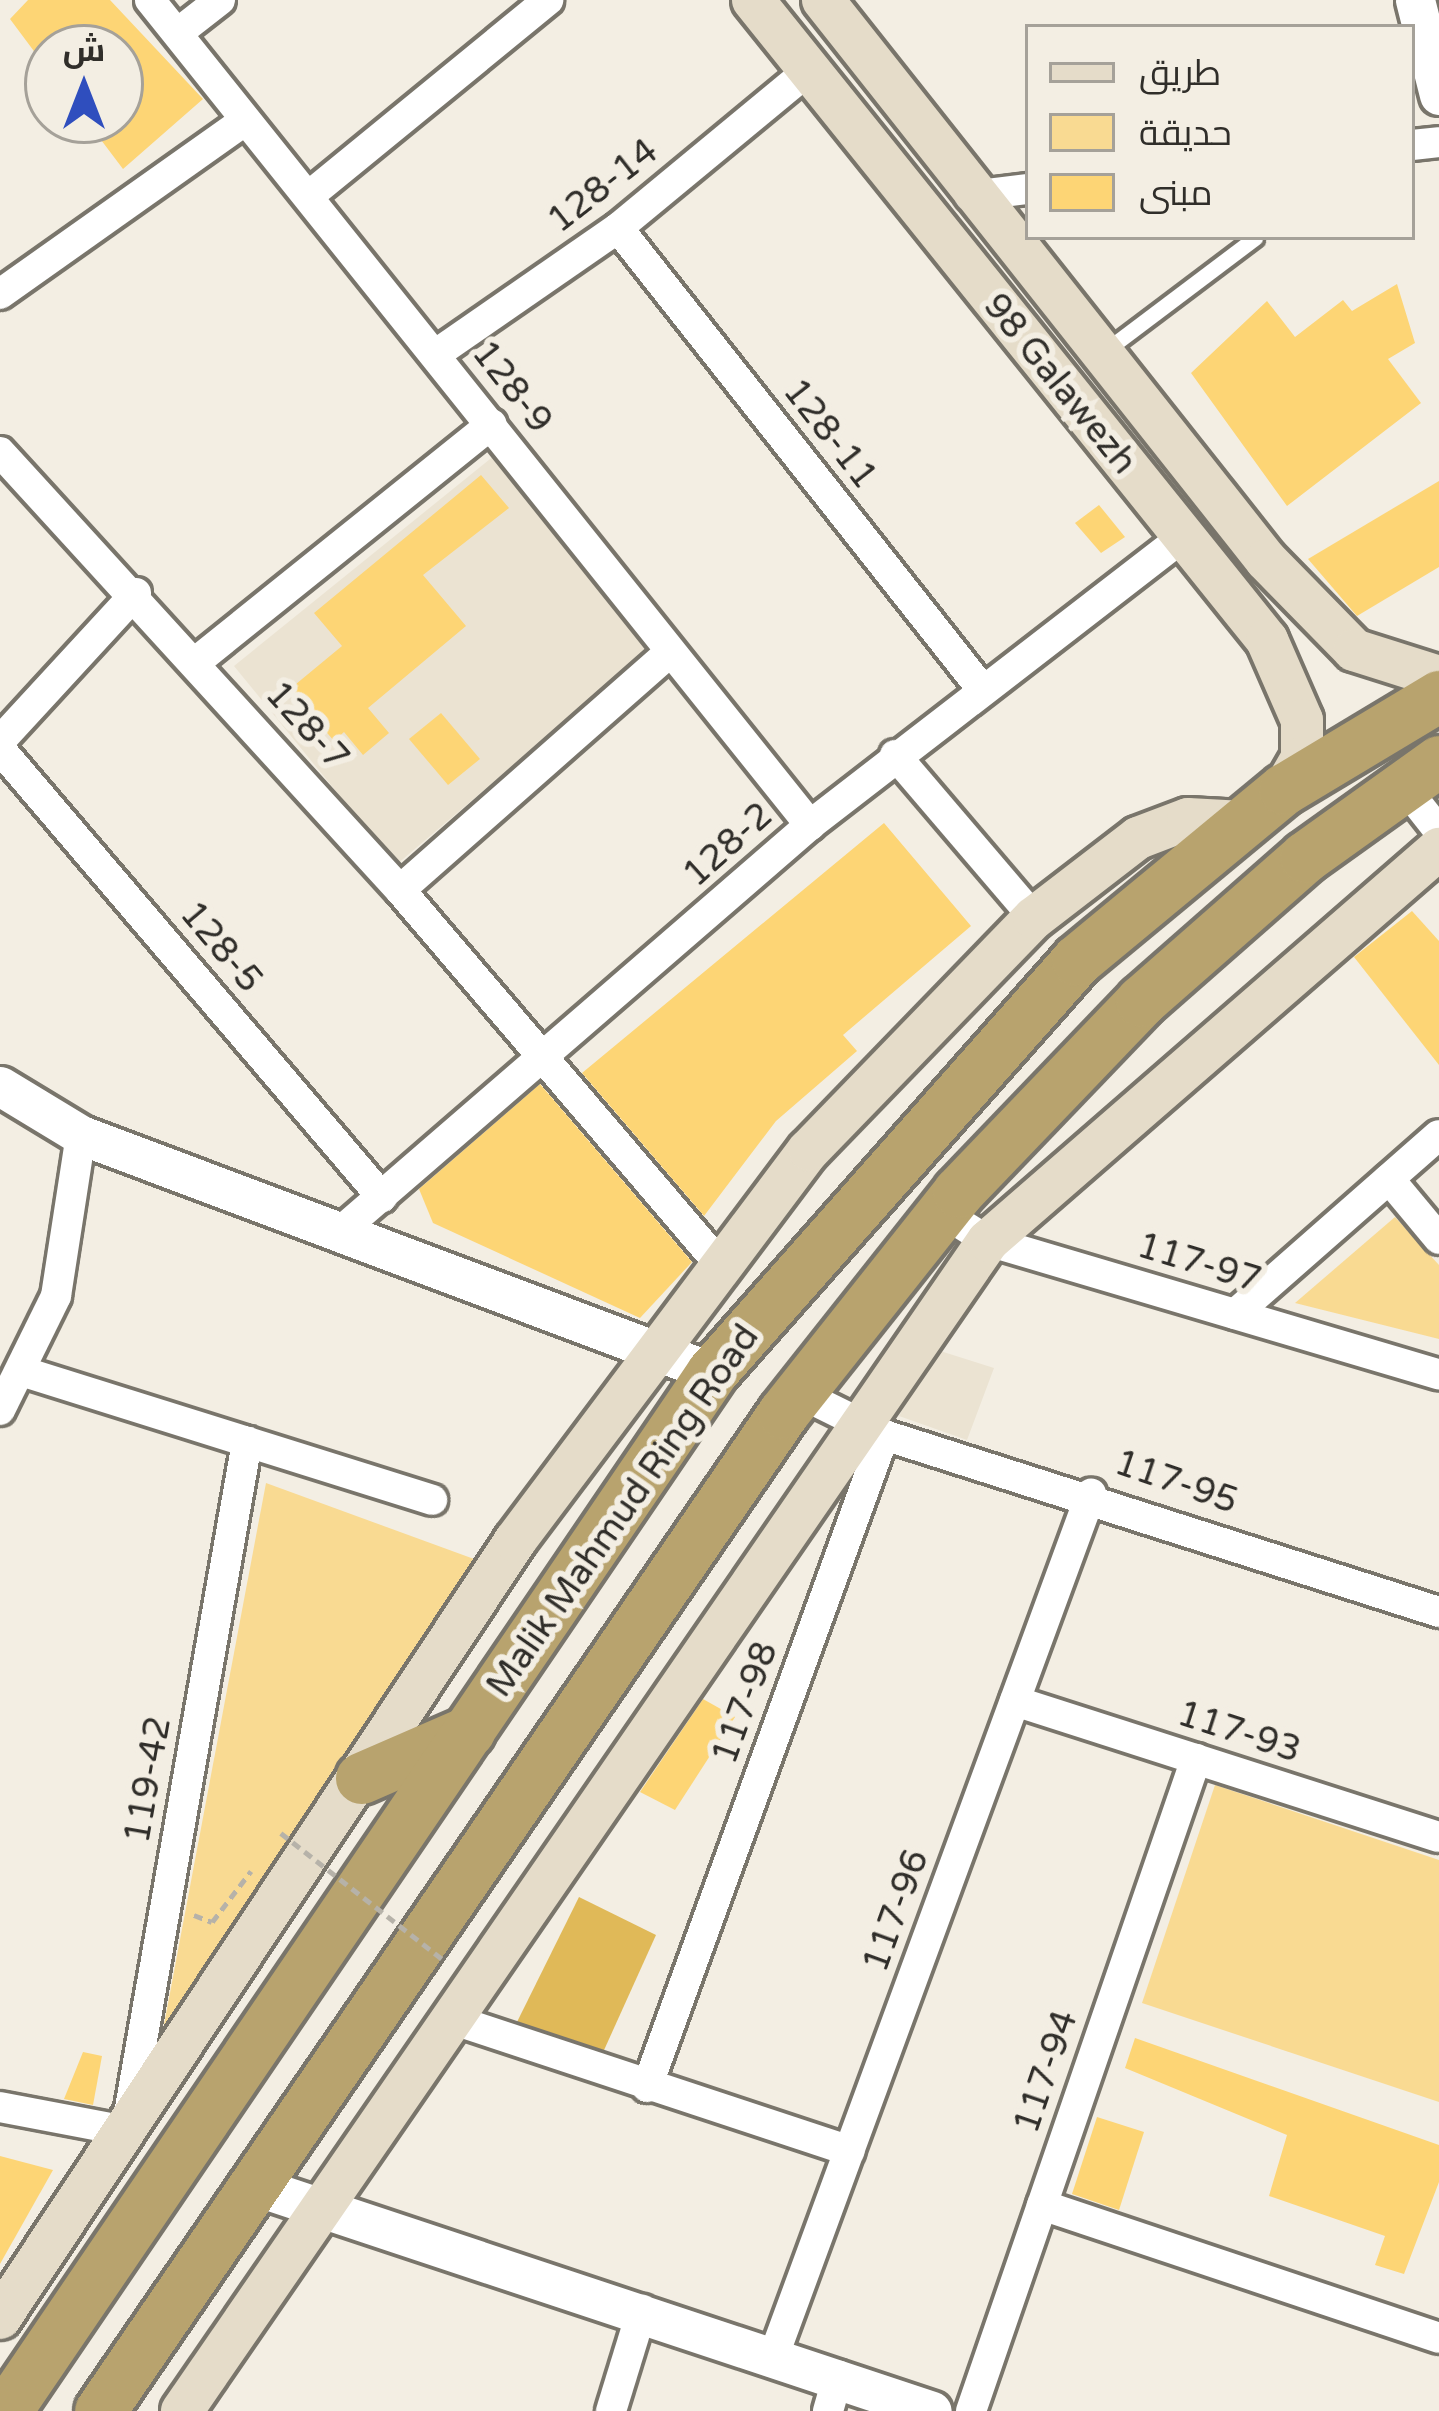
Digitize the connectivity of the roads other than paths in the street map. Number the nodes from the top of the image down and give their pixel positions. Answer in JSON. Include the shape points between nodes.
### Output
{"nodes":[{"id":1,"x":150,"y":0,"type":"edge"},
{"id":2,"x":220,"y":0,"type":"edge"},
{"id":3,"x":548,"y":0,"type":"edge"},
{"id":4,"x":753,"y":0,"type":"edge"},
{"id":5,"x":823,"y":0,"type":"edge"},
{"id":6,"x":1415,"y":0,"type":"edge"},
{"id":7,"x":179,"y":32,"type":"junction"},
{"id":8,"x":809,"y":70,"type":"junction"},
{"id":9,"x":1439,"y":95,"type":"edge"},
{"id":10,"x":244,"y":121,"type":"junction"},
{"id":11,"x":1025,"y":190,"type":"edge"},
{"id":12,"x":310,"y":195,"type":"junction"},
{"id":13,"x":982,"y":212,"type":"junction"},
{"id":14,"x":618,"y":228,"type":"junction"},
{"id":15,"x":1252,"y":240,"type":"edge"},
{"id":16,"x":954,"y":252,"type":"junction"},
{"id":17,"x":0,"y":294,"type":"edge"},
{"id":18,"x":436,"y":354,"type":"junction"},
{"id":19,"x":1098,"y":356,"type":"junction"},
{"id":20,"x":492,"y":424,"type":"junction"},
{"id":21,"x":0,"y":452,"type":"edge"},
{"id":22,"x":1182,"y":537,"type":"junction"},
{"id":23,"x":136,"y":592,"type":"junction"},
{"id":24,"x":668,"y":654,"type":"junction"},
{"id":25,"x":197,"y":662,"type":"junction"},
{"id":26,"x":1439,"y":676,"type":"edge"},
{"id":27,"x":981,"y":688,"type":"junction"},
{"id":28,"x":1439,"y":696,"type":"edge"},
{"id":29,"x":0,"y":745,"type":"edge"},
{"id":30,"x":895,"y":755,"type":"junction"},
{"id":31,"x":1421,"y":773,"type":"edge"},
{"id":32,"x":1283,"y":789,"type":"junction"},
{"id":33,"x":1243,"y":822,"type":"junction"},
{"id":34,"x":810,"y":825,"type":"junction"},
{"id":35,"x":1439,"y":831,"type":"edge"},
{"id":36,"x":1439,"y":849,"type":"edge"},
{"id":37,"x":400,"y":890,"type":"junction"},
{"id":38,"x":1034,"y":918,"type":"junction"},
{"id":39,"x":545,"y":1060,"type":"junction"},
{"id":40,"x":0,"y":1086,"type":"edge"},
{"id":41,"x":81,"y":1135,"type":"junction"},
{"id":42,"x":1439,"y":1135,"type":"edge"},
{"id":43,"x":1389,"y":1179,"type":"junction"},
{"id":44,"x":382,"y":1197,"type":"junction"},
{"id":45,"x":942,"y":1212,"type":"junction"},
{"id":46,"x":342,"y":1230,"type":"junction"},
{"id":47,"x":1439,"y":1240,"type":"edge"},
{"id":48,"x":988,"y":1241,"type":"junction"},
{"id":49,"x":718,"y":1262,"type":"junction"},
{"id":50,"x":1235,"y":1314,"type":"junction"},
{"id":51,"x":656,"y":1348,"type":"junction"},
{"id":52,"x":21,"y":1371,"type":"junction"},
{"id":53,"x":712,"y":1372,"type":"junction"},
{"id":54,"x":1439,"y":1375,"type":"edge"},
{"id":55,"x":799,"y":1393,"type":"junction"},
{"id":56,"x":0,"y":1410,"type":"edge"},
{"id":57,"x":870,"y":1429,"type":"junction"},
{"id":58,"x":247,"y":1442,"type":"junction"},
{"id":59,"x":1090,"y":1494,"type":"junction"},
{"id":60,"x":432,"y":1500,"type":"dead end"},
{"id":61,"x":1439,"y":1612,"type":"edge"},
{"id":62,"x":1015,"y":1701,"type":"junction"},
{"id":63,"x":469,"y":1731,"type":"junction"},
{"id":64,"x":1196,"y":1759,"type":"junction"},
{"id":65,"x":544,"y":1762,"type":"junction"},
{"id":66,"x":361,"y":1778,"type":"junction"},
{"id":67,"x":603,"y":1797,"type":"junction"},
{"id":68,"x":1439,"y":1837,"type":"edge"},
{"id":69,"x":448,"y":2018,"type":"junction"},
{"id":70,"x":647,"y":2087,"type":"junction"},
{"id":71,"x":0,"y":2107,"type":"edge"},
{"id":72,"x":126,"y":2132,"type":"junction"},
{"id":73,"x":850,"y":2151,"type":"junction"},
{"id":74,"x":255,"y":2186,"type":"junction"},
{"id":75,"x":1042,"y":2205,"type":"junction"},
{"id":76,"x":323,"y":2208,"type":"junction"},
{"id":77,"x":642,"y":2310,"type":"junction"},
{"id":78,"x":0,"y":2318,"type":"edge"},
{"id":79,"x":1439,"y":2338,"type":"edge"},
{"id":80,"x":774,"y":2355,"type":"junction"},
{"id":81,"x":833,"y":2393,"type":"edge"},
{"id":82,"x":185,"y":2410,"type":"edge"},
{"id":83,"x":6,"y":2411,"type":"edge"},
{"id":84,"x":100,"y":2411,"type":"edge"},
{"id":85,"x":611,"y":2411,"type":"edge"},
{"id":86,"x":932,"y":2411,"type":"edge"},
{"id":87,"x":971,"y":2411,"type":"edge"}],
"edges":[{"from":1,"to":7,"type":"street","name":"128-9"},
{"from":2,"to":7,"type":"street"},
{"from":3,"to":12,"type":"street"},
{"from":4,"to":8,"type":"main road","name":"98 Galawezh"},
{"from":5,"to":13,"type":"main road","name":"98 Galawezh"},
{"from":6,"to":9,"type":"street"},
{"from":7,"to":10,"type":"street","name":"128-9"},
{"from":8,"to":14,"type":"street","name":"128-14"},
{"from":8,"to":16,"type":"main road","name":"98 Galawezh"},
{"from":10,"to":12,"type":"street","name":"128-9"},
{"from":10,"to":17,"type":"street"},
{"from":11,"to":13,"type":"street"},
{"from":12,"to":18,"type":"street","name":"128-9"},
{"from":13,"to":16,"type":"main road","via":[[981,251]]},
{"from":13,"to":19,"type":"main road","name":"98 Galawezh"},
{"from":14,"to":18,"type":"street","name":"128-14"},
{"from":14,"to":27,"type":"street","name":"128-11"},
{"from":15,"to":19,"type":"lane"},
{"from":16,"to":22,"type":"main road","name":"98 Galawezh"},
{"from":18,"to":20,"type":"street","name":"128-9"},
{"from":19,"to":26,"type":"main road","name":"98 Galawezh","via":[[1354,650]]},
{"from":20,"to":24,"type":"street","name":"128-9"},
{"from":20,"to":25,"type":"street"},
{"from":21,"to":23,"type":"street","name":"128-7"},
{"from":22,"to":27,"type":"street","name":"128-2"},
{"from":22,"to":32,"type":"main road","name":"98 Galawezh","via":[[1294,691],[1304,745]]},
{"from":23,"to":25,"type":"street","name":"128-7"},
{"from":23,"to":29,"type":"street"},
{"from":24,"to":34,"type":"street","name":"128-9"},
{"from":24,"to":37,"type":"street"},
{"from":25,"to":37,"type":"street","name":"128-7"},
{"from":27,"to":30,"type":"street","name":"128-2"},
{"from":28,"to":32,"type":"highway","name":"Malik Mahmud Ring Road"},
{"from":29,"to":44,"type":"street","name":"128-5"},
{"from":30,"to":34,"type":"street","name":"128-2"},
{"from":30,"to":38,"type":"street"},
{"from":31,"to":35,"type":"street"},
{"from":31,"to":45,"type":"highway","name":"Malik Mahmud Ring Road","via":[[1141,1001]]},
{"from":32,"to":33,"type":"highway","name":"Malik Mahmud Ring Road"},
{"from":33,"to":38,"type":"main road","via":[[1153,829]]},
{"from":33,"to":53,"type":"highway","name":"Malik Mahmud Ring Road","via":[[1077,960]]},
{"from":34,"to":39,"type":"street","name":"128-2"},
{"from":36,"to":48,"type":"main road"},
{"from":37,"to":39,"type":"street","name":"128-7"},
{"from":38,"to":49,"type":"main road","via":[[913,1037]]},
{"from":39,"to":44,"type":"street","name":"128-2"},
{"from":39,"to":49,"type":"street","name":"128-7"},
{"from":40,"to":41,"type":"street"},
{"from":41,"to":46,"type":"street"},
{"from":41,"to":52,"type":"street","via":[[56,1296]]},
{"from":42,"to":43,"type":"street"},
{"from":43,"to":47,"type":"street"},
{"from":43,"to":50,"type":"street"},
{"from":44,"to":46,"type":"street","name":"128-2"},
{"from":45,"to":48,"type":"street","name":"117-97"},
{"from":45,"to":55,"type":"highway","name":"Malik Mahmud Ring Road"},
{"from":46,"to":51,"type":"street"},
{"from":48,"to":50,"type":"street","name":"117-97"},
{"from":48,"to":57,"type":"main road"},
{"from":49,"to":51,"type":"main road"},
{"from":50,"to":54,"type":"street","name":"117-97"},
{"from":51,"to":53,"type":"street"},
{"from":51,"to":66,"type":"main road"},
{"from":52,"to":56,"type":"street"},
{"from":52,"to":58,"type":"street"},
{"from":53,"to":63,"type":"highway","name":"Malik Mahmud Ring Road"},
{"from":55,"to":57,"type":"street"},
{"from":55,"to":65,"type":"highway","name":"Malik Mahmud Ring Road"},
{"from":57,"to":59,"type":"street","name":"117-95"},
{"from":57,"to":67,"type":"main road"},
{"from":57,"to":70,"type":"street","name":"117-98"},
{"from":58,"to":60,"type":"street"},
{"from":58,"to":72,"type":"street","name":"119-42"},
{"from":59,"to":61,"type":"street","name":"117-95"},
{"from":59,"to":62,"type":"street","name":"117-96"},
{"from":62,"to":64,"type":"street","name":"117-93"},
{"from":62,"to":73,"type":"street","name":"117-96"},
{"from":63,"to":66,"type":"highway"},
{"from":63,"to":83,"type":"highway","name":"Malik Mahmud Ring Road"},
{"from":64,"to":68,"type":"street","name":"117-93"},
{"from":64,"to":75,"type":"street","name":"117-94"},
{"from":65,"to":67,"type":"main road"},
{"from":65,"to":74,"type":"highway","name":"Malik Mahmud Ring Road"},
{"from":66,"to":72,"type":"main road"},
{"from":67,"to":69,"type":"main road"},
{"from":69,"to":70,"type":"street"},
{"from":69,"to":76,"type":"main road"},
{"from":70,"to":73,"type":"street"},
{"from":71,"to":72,"type":"street"},
{"from":72,"to":78,"type":"main road"},
{"from":73,"to":80,"type":"street","name":"117-96"},
{"from":74,"to":76,"type":"street"},
{"from":74,"to":84,"type":"highway","name":"Malik Mahmud Ring Road"},
{"from":75,"to":79,"type":"street"},
{"from":75,"to":87,"type":"street","name":"117-94"},
{"from":76,"to":77,"type":"street"},
{"from":76,"to":82,"type":"main road"},
{"from":77,"to":80,"type":"street"},
{"from":77,"to":85,"type":"street"},
{"from":80,"to":81,"type":"street"},
{"from":81,"to":86,"type":"street"}]}
